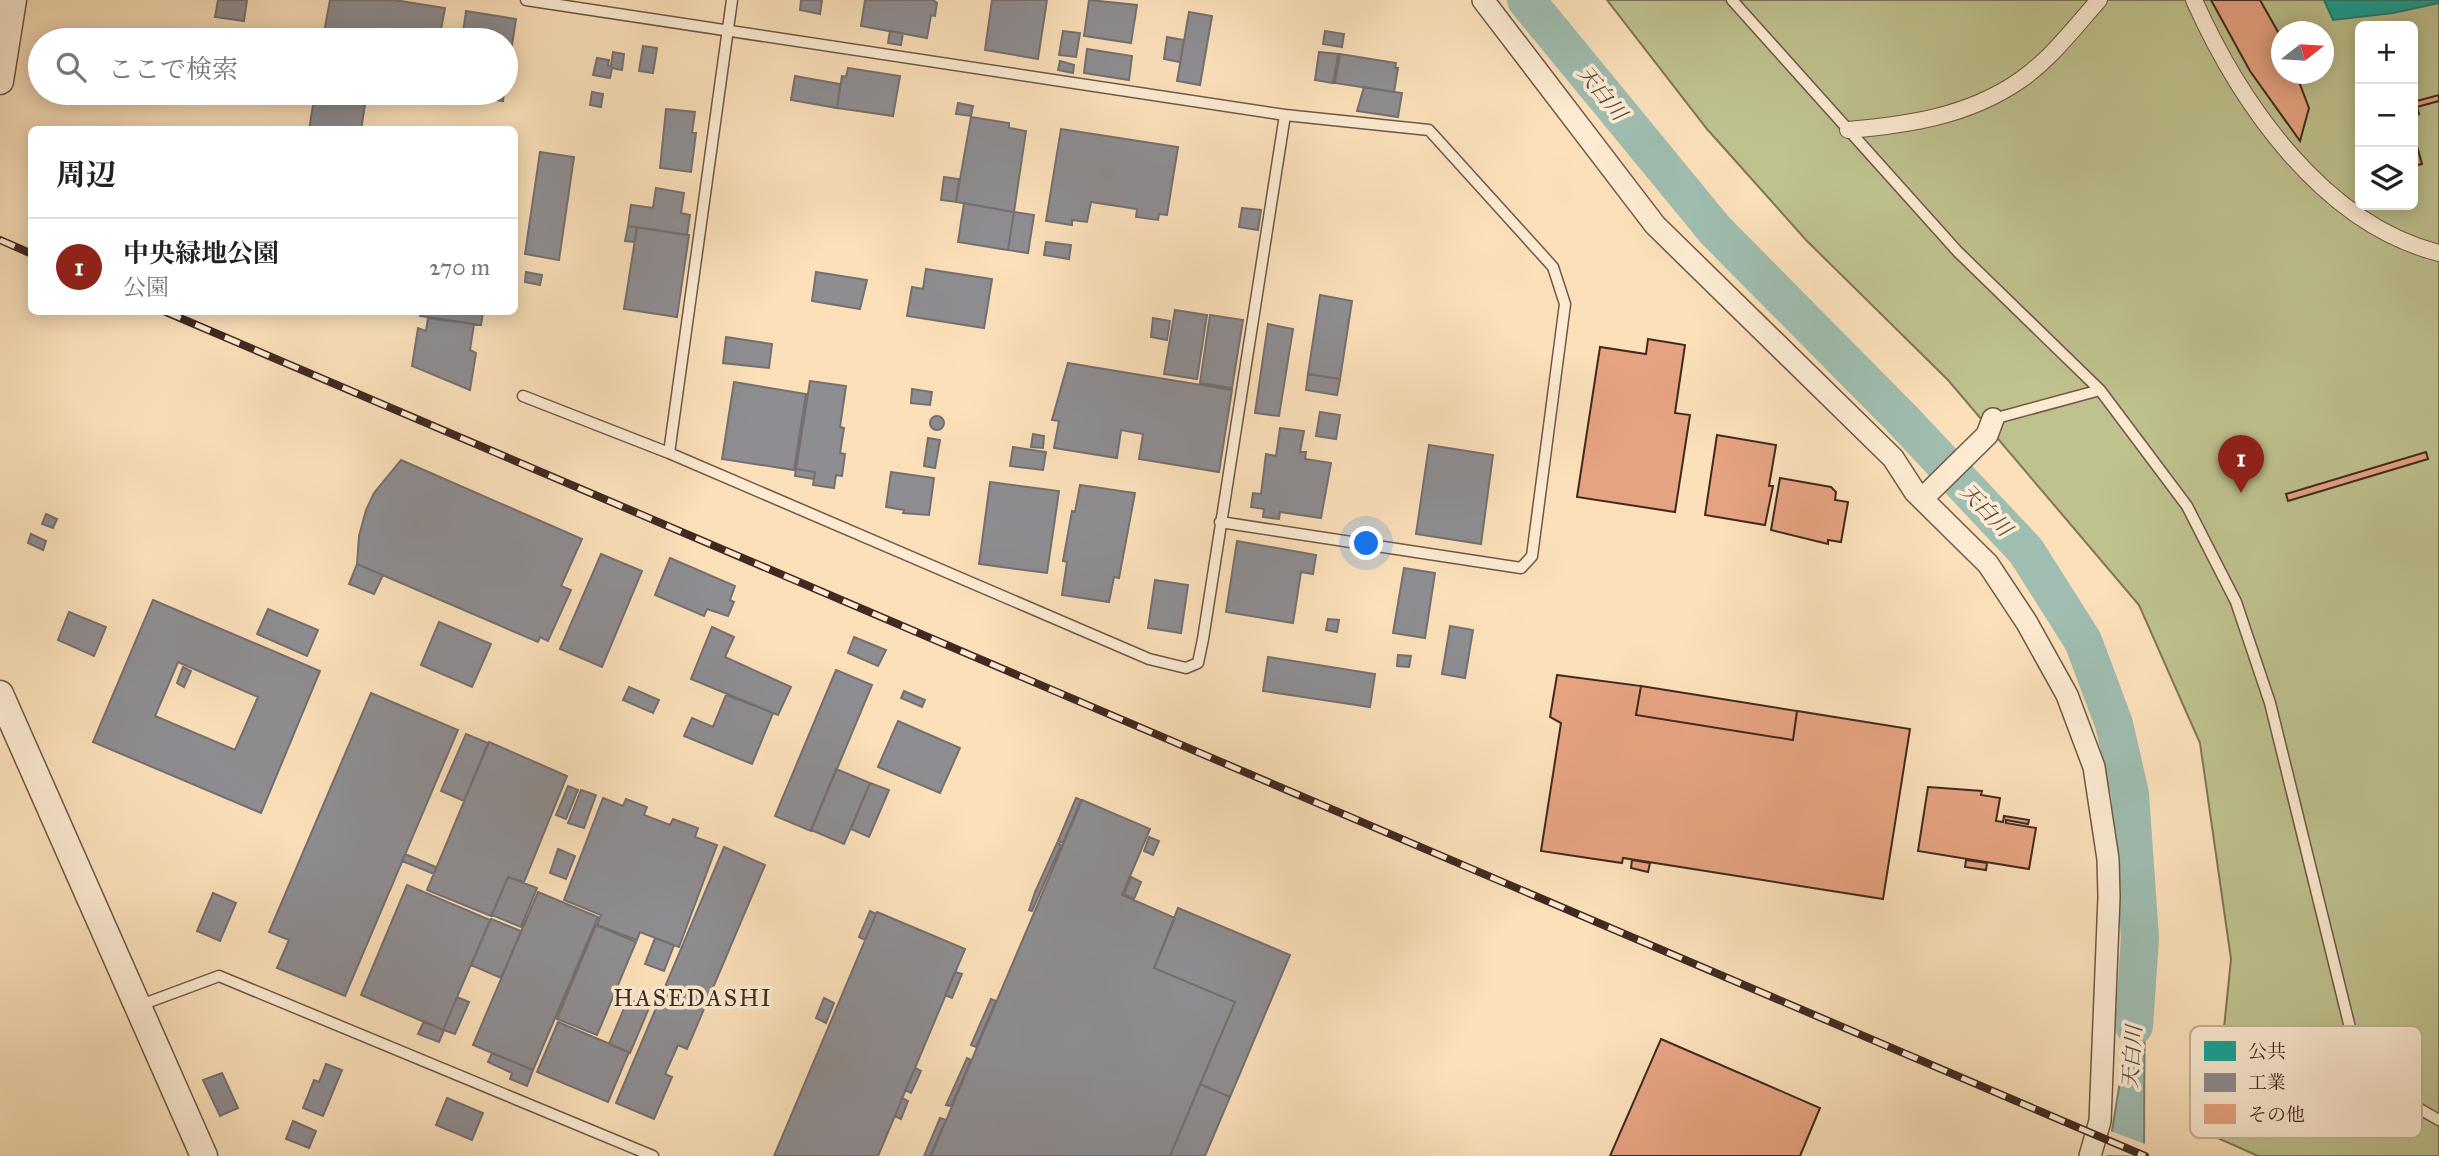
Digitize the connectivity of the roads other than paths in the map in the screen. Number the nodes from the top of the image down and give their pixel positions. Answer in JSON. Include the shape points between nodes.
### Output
{"nodes":[{"id":1,"x":13,"y":0,"type":"edge"},
{"id":2,"x":526,"y":0,"type":"edge"},
{"id":3,"x":732,"y":0,"type":"edge"},
{"id":4,"x":1483,"y":0,"type":"edge"},
{"id":5,"x":1732,"y":0,"type":"edge"},
{"id":6,"x":2099,"y":0,"type":"edge"},
{"id":7,"x":2194,"y":0,"type":"edge"},
{"id":8,"x":728,"y":30,"type":"junction"},
{"id":9,"x":0,"y":81,"type":"edge"},
{"id":10,"x":1285,"y":116,"type":"junction"},
{"id":11,"x":1849,"y":130,"type":"junction"},
{"id":12,"x":2439,"y":253,"type":"edge"},
{"id":13,"x":2100,"y":390,"type":"junction"},
{"id":14,"x":523,"y":396,"type":"dead end"},
{"id":15,"x":1990,"y":427,"type":"joint"},
{"id":16,"x":669,"y":453,"type":"junction"},
{"id":17,"x":1925,"y":495,"type":"junction"},
{"id":18,"x":1220,"y":522,"type":"junction"},
{"id":19,"x":2,"y":699,"type":"edge"},
{"id":20,"x":138,"y":1006,"type":"junction"},
{"id":21,"x":2350,"y":1026,"type":"edge"},
{"id":22,"x":2422,"y":1110,"type":"edge"},
{"id":23,"x":2439,"y":1120,"type":"edge"},
{"id":24,"x":204,"y":1156,"type":"edge"},
{"id":25,"x":653,"y":1156,"type":"edge"},
{"id":26,"x":2090,"y":1156,"type":"edge"}],
"edges":[{"from":1,"to":9,"type":"street"},
{"from":2,"to":8,"type":"lane"},
{"from":3,"to":8,"type":"lane"},
{"from":4,"to":17,"type":"street","via":[[1655,225],[1859,422]]},
{"from":5,"to":11,"type":"lane"},
{"from":6,"to":11,"type":"street","via":[[2019,81],[1964,109],[1912,125]]},
{"from":7,"to":12,"type":"street","via":[[2213,43],[2275,140],[2348,208],[2411,246]]},
{"from":8,"to":10,"type":"lane"},
{"from":8,"to":16,"type":"lane"},
{"from":10,"to":18,"type":"lane"},
{"from":10,"to":18,"type":"lane","via":[[1429,130],[1553,267],[1565,304],[1532,556],[1521,568]]},
{"from":11,"to":13,"type":"lane","via":[[1958,252]]},
{"from":13,"to":15,"type":"lane"},
{"from":13,"to":21,"type":"lane","via":[[2186,506],[2236,602],[2270,702]]},
{"from":14,"to":16,"type":"lane"},
{"from":15,"to":17,"type":"street"},
{"from":16,"to":18,"type":"lane","via":[[1149,659],[1186,668],[1198,663]]},
{"from":17,"to":26,"type":"street","via":[[1988,564],[2027,623],[2067,695],[2094,767],[2109,897],[2100,1121]]},
{"from":19,"to":20,"type":"street"},
{"from":20,"to":24,"type":"street"},
{"from":20,"to":25,"type":"lane","via":[[219,976]]},
{"from":22,"to":23,"type":"lane"}]}
